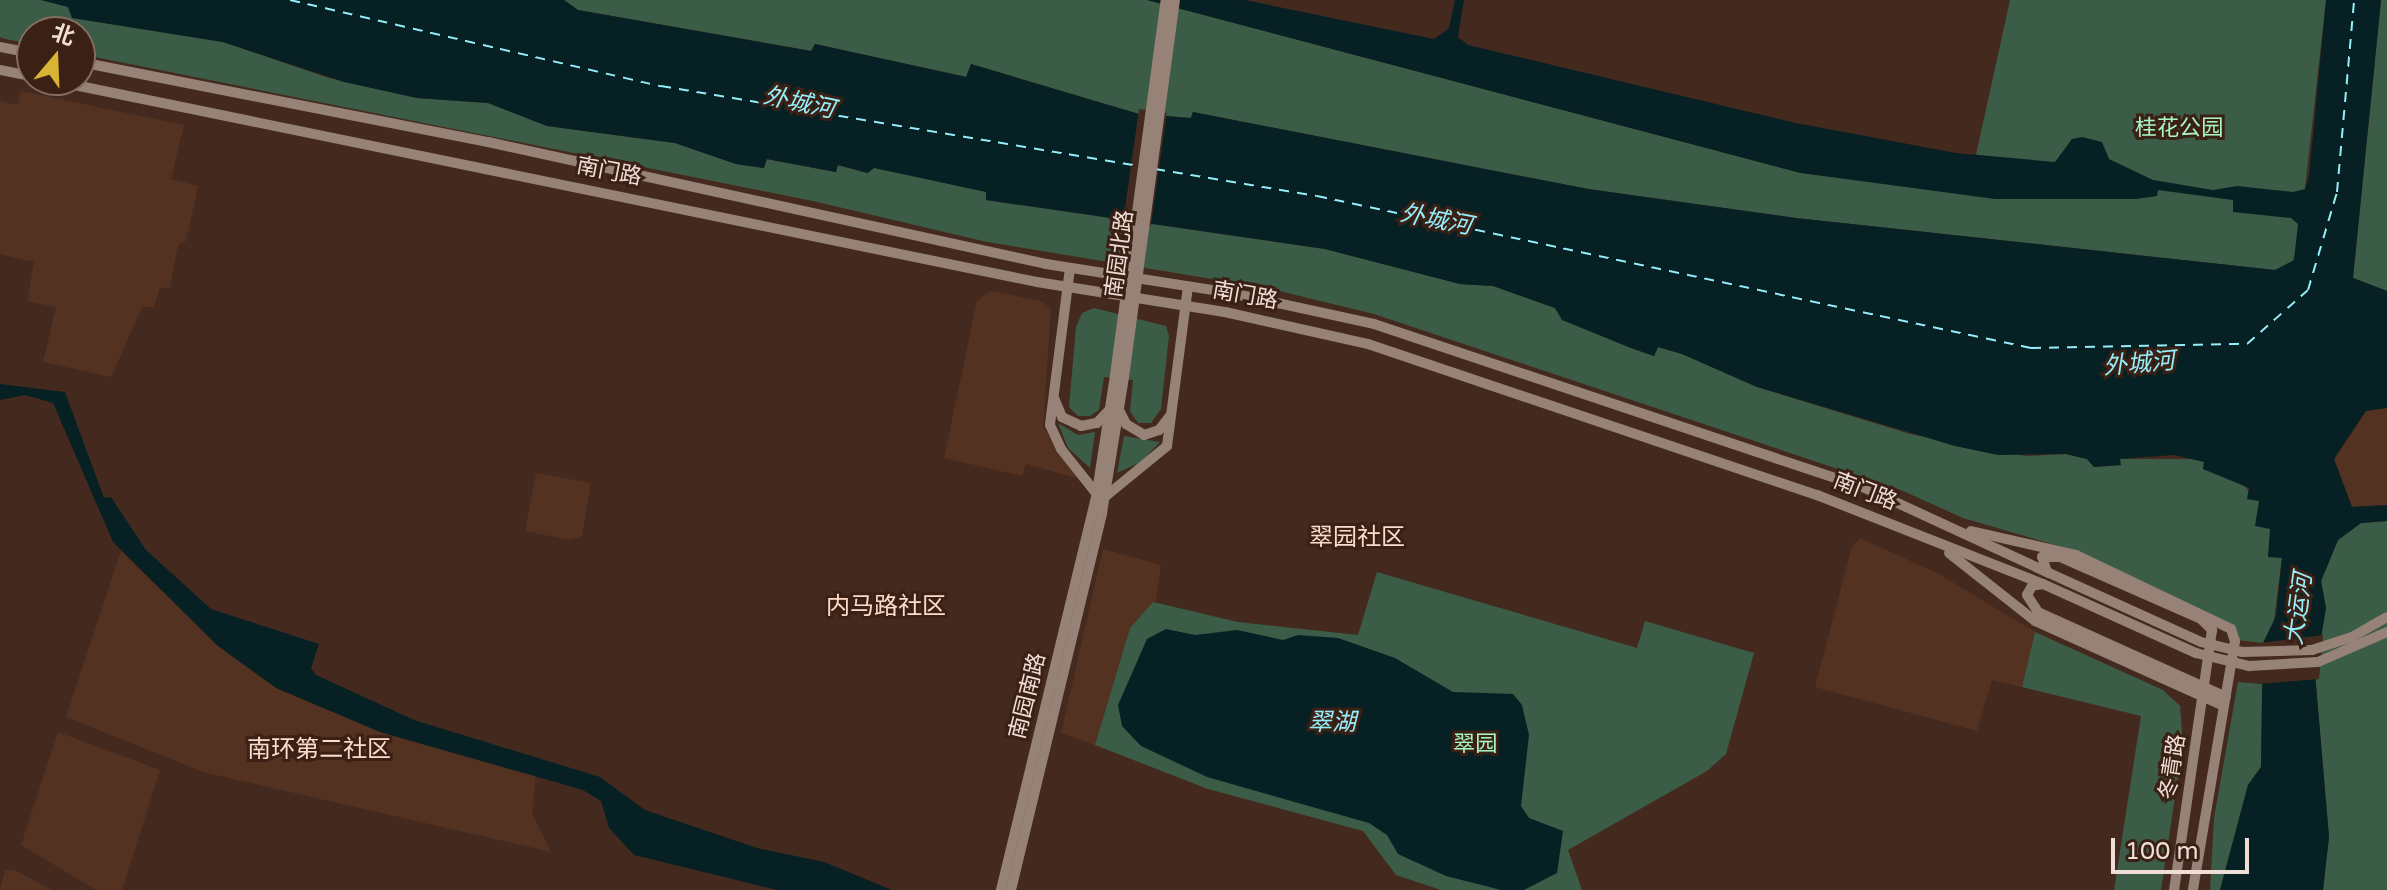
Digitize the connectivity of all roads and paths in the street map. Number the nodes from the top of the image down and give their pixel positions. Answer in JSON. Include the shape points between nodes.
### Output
{"nodes":[{"id":1,"x":1166,"y":0,"type":"edge"},
{"id":2,"x":1175,"y":0,"type":"edge"},
{"id":3,"x":96,"y":65,"type":"edge"},
{"id":4,"x":96,"y":89,"type":"edge"},
{"id":5,"x":1070,"y":268,"type":"junction"},
{"id":6,"x":1188,"y":286,"type":"junction"},
{"id":7,"x":1067,"y":288,"type":"junction"},
{"id":8,"x":1185,"y":306,"type":"junction"},
{"id":9,"x":1119,"y":376,"type":"junction"},
{"id":10,"x":1053,"y":388,"type":"junction"},
{"id":11,"x":1173,"y":407,"type":"junction"},
{"id":12,"x":1114,"y":408,"type":"junction"},
{"id":13,"x":1101,"y":499,"type":"junction"},
{"id":14,"x":1098,"y":512,"type":"junction"},
{"id":15,"x":1953,"y":527,"type":"junction"},
{"id":16,"x":1941,"y":547,"type":"junction"},
{"id":17,"x":2049,"y":573,"type":"junction"},
{"id":18,"x":2043,"y":584,"type":"junction"},
{"id":19,"x":2387,"y":617,"type":"edge"},
{"id":20,"x":2387,"y":632,"type":"edge"},
{"id":21,"x":2205,"y":693,"type":"junction"},
{"id":22,"x":2225,"y":701,"type":"junction"},
{"id":23,"x":1001,"y":890,"type":"edge"},
{"id":24,"x":1011,"y":890,"type":"edge"},
{"id":25,"x":2174,"y":890,"type":"edge"},
{"id":26,"x":2193,"y":890,"type":"edge"}],
"edges":[{"from":1,"to":9,"type":"main road","name":"南园北路","bridge":true},
{"from":2,"to":9,"type":"main road","name":"南园北路","bridge":true},
{"from":3,"to":5,"type":"main road","name":"南门路","via":[[488,142]]},
{"from":4,"to":7,"type":"main road","name":"南门路"},
{"from":5,"to":6,"type":"main road","name":"南门路"},
{"from":5,"to":7,"type":"main road"},
{"from":6,"to":8,"type":"main road"},
{"from":6,"to":15,"type":"main road","name":"南门路","via":[[1317,310],[1426,339],[1825,474]]},
{"from":7,"to":8,"type":"main road","name":"南门路"},
{"from":7,"to":10,"type":"main road"},
{"from":8,"to":11,"type":"main road"},
{"from":8,"to":16,"type":"main road","name":"南门路","via":[[1301,327],[1418,358],[1817,495]]},
{"from":9,"to":12,"type":"main road","name":"南园北路"},
{"from":10,"to":12,"type":"main road","via":[[1058,412],[1074,424],[1094,424]]},
{"from":10,"to":13,"type":"main road","via":[[1051,430]]},
{"from":11,"to":12,"type":"main road","via":[[1163,428],[1147,435],[1130,428]]},
{"from":11,"to":13,"type":"main road","via":[[1163,452]]},
{"from":12,"to":13,"type":"main road","name":"南园北路"},
{"from":13,"to":14,"type":"main road","name":"南园北路"},
{"from":14,"to":23,"type":"main road","name":"南园南路"},
{"from":14,"to":24,"type":"main road","name":"南园南路"},
{"from":15,"to":17,"type":"main road","name":"南门路"},
{"from":15,"to":22,"type":"main road","name":"冬青路","via":[[2076,555],[2225,622],[2235,639]]},
{"from":16,"to":18,"type":"main road","name":"南门路"},
{"from":16,"to":21,"type":"main road","via":[[2035,621]]},
{"from":17,"to":19,"type":"main road","name":"南门路","bridge":true,"via":[[2201,642],[2242,652],[2312,650],[2352,637]]},
{"from":17,"to":21,"type":"main road","name":"冬青路","via":[[2040,564],[2047,554],[2204,621],[2213,636]]},
{"from":18,"to":20,"type":"main road","name":"南门路","bridge":true,"via":[[2196,653],[2236,664],[2318,662]]},
{"from":18,"to":21,"type":"main road","via":[[2032,586],[2027,595],[2038,612]]},
{"from":21,"to":22,"type":"main road"},
{"from":21,"to":25,"type":"main road","name":"冬青路"},
{"from":22,"to":26,"type":"main road","name":"冬青路"}]}
